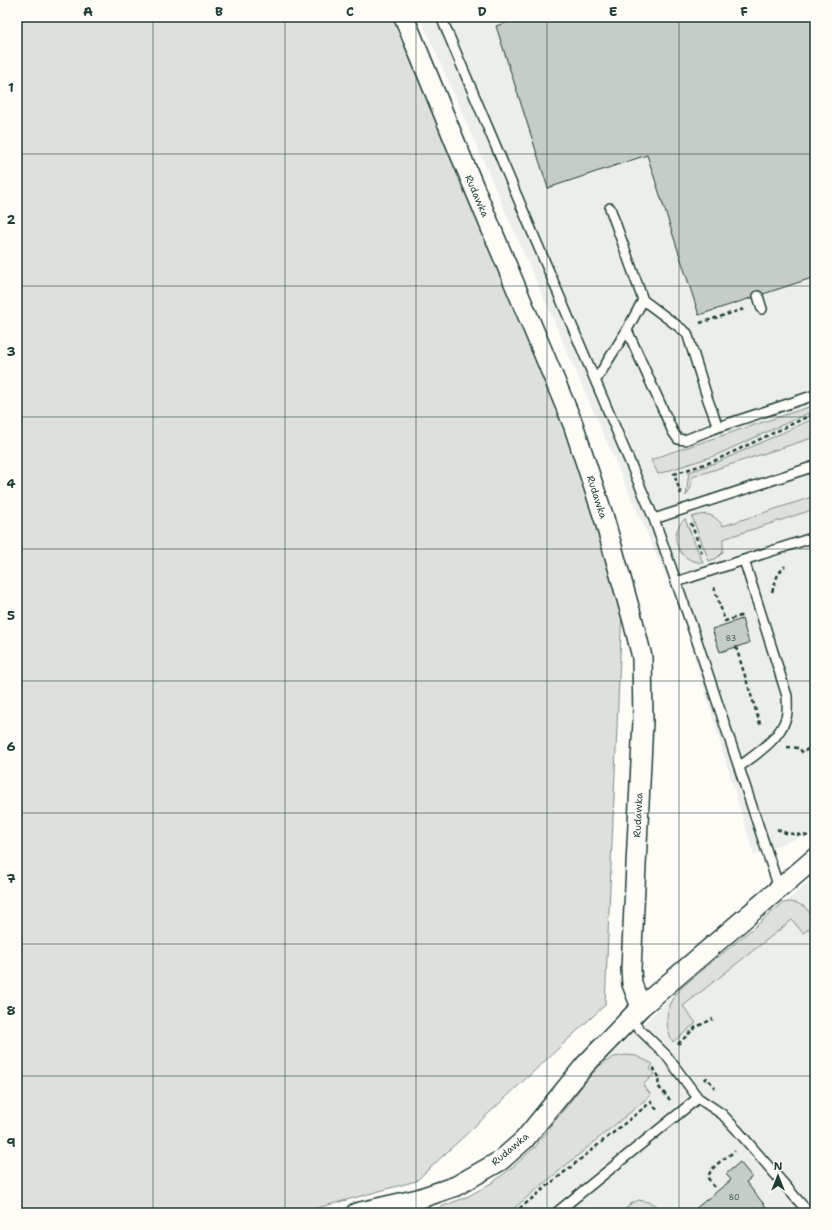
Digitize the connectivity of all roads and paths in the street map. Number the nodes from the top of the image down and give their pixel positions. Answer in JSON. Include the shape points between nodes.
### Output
{"nodes":[{"id":1,"x":404,"y":17,"type":"edge"},
{"id":2,"x":441,"y":17,"type":"edge"},
{"id":3,"x":610,"y":208,"type":"dead end"},
{"id":4,"x":758,"y":296,"type":"dead end"},
{"id":5,"x":643,"y":300,"type":"junction"},
{"id":6,"x":750,"y":307,"type":"dead end"},
{"id":7,"x":762,"y":309,"type":"dead end"},
{"id":8,"x":627,"y":330,"type":"junction"},
{"id":9,"x":688,"y":333,"type":"junction"},
{"id":10,"x":596,"y":380,"type":"junction"},
{"id":11,"x":815,"y":395,"type":"edge"},
{"id":12,"x":815,"y":414,"type":"edge"},
{"id":13,"x":718,"y":428,"type":"junction"},
{"id":14,"x":815,"y":466,"type":"edge"},
{"id":15,"x":686,"y":508,"type":"junction"},
{"id":16,"x":654,"y":519,"type":"junction"},
{"id":17,"x":815,"y":537,"type":"edge"},
{"id":18,"x":744,"y":560,"type":"junction"},
{"id":19,"x":784,"y":566,"type":"dead end"},
{"id":20,"x":708,"y":572,"type":"junction"},
{"id":21,"x":676,"y":582,"type":"junction"},
{"id":22,"x":760,"y":610,"type":"junction"},
{"id":23,"x":736,"y":647,"type":"dead end"},
{"id":24,"x":770,"y":742,"type":"junction"},
{"id":25,"x":813,"y":744,"type":"dead end"},
{"id":26,"x":739,"y":767,"type":"junction"},
{"id":27,"x":774,"y":826,"type":"dead end"},
{"id":28,"x":814,"y":836,"type":"edge"},
{"id":29,"x":815,"y":858,"type":"edge"},
{"id":30,"x":779,"y":888,"type":"junction"},
{"id":31,"x":635,"y":1013,"type":"junction"},
{"id":32,"x":698,"y":1098,"type":"junction"},
{"id":33,"x":747,"y":1141,"type":"junction"},
{"id":34,"x":714,"y":1187,"type":"dead end"},
{"id":35,"x":356,"y":1213,"type":"edge"},
{"id":36,"x":556,"y":1213,"type":"edge"},
{"id":37,"x":809,"y":1213,"type":"edge"}],
"edges":[{"from":1,"to":31,"type":"street","name":"Rudawka","via":[[573,424],[604,518],[642,657],[643,721],[631,969]]},
{"from":2,"to":10,"type":"lane"},
{"from":3,"to":5,"type":"lane"},
{"from":4,"to":7,"type":"lane"},
{"from":5,"to":8,"type":"lane"},
{"from":5,"to":9,"type":"lane"},
{"from":6,"to":9,"type":"path","via":[[690,326]]},
{"from":8,"to":10,"type":"lane"},
{"from":8,"to":13,"type":"lane","via":[[678,439],[685,440]]},
{"from":9,"to":13,"type":"lane"},
{"from":10,"to":16,"type":"lane"},
{"from":11,"to":13,"type":"lane"},
{"from":12,"to":15,"type":"path","via":[[714,461],[674,474]]},
{"from":14,"to":15,"type":"lane"},
{"from":15,"to":16,"type":"lane"},
{"from":15,"to":20,"type":"path"},
{"from":16,"to":21,"type":"lane"},
{"from":17,"to":18,"type":"lane"},
{"from":18,"to":20,"type":"lane"},
{"from":18,"to":22,"type":"lane"},
{"from":19,"to":22,"type":"path","via":[[774,582],[773,605]]},
{"from":20,"to":21,"type":"lane"},
{"from":20,"to":22,"type":"path","via":[[726,622]]},
{"from":21,"to":26,"type":"lane"},
{"from":22,"to":24,"type":"lane","via":[[787,696],[786,717]]},
{"from":23,"to":24,"type":"path","via":[[762,732]]},
{"from":24,"to":25,"type":"path","via":[[778,752],[794,746],[803,753]]},
{"from":24,"to":26,"type":"lane"},
{"from":26,"to":30,"type":"lane"},
{"from":27,"to":28,"type":"path","via":[[786,833]]},
{"from":29,"to":30,"type":"street","name":"Rudawka"},
{"from":30,"to":31,"type":"street","name":"Rudawka"},
{"from":31,"to":32,"type":"lane"},
{"from":31,"to":35,"type":"street","name":"Rudawka","via":[[585,1065],[524,1140],[500,1161],[456,1186],[418,1199]]},
{"from":32,"to":33,"type":"lane","via":[[722,1114]]},
{"from":32,"to":36,"type":"lane"},
{"from":33,"to":34,"type":"path","via":[[712,1169],[708,1178]]},
{"from":33,"to":37,"type":"lane"}]}
